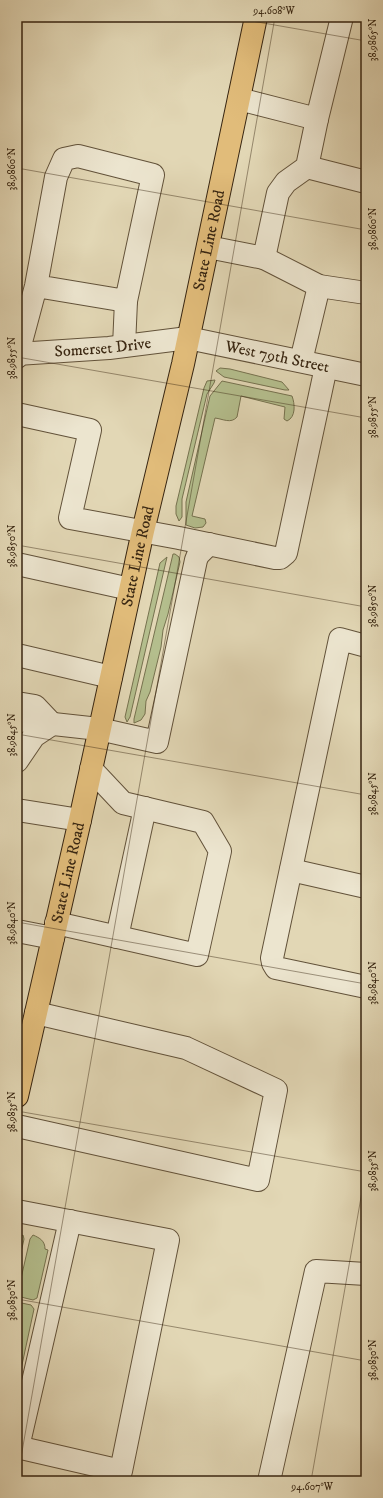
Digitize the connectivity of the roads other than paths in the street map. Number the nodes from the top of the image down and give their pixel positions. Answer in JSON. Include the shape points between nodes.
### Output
{"nodes":[{"id":1,"x":256,"y":17,"type":"edge"},
{"id":2,"x":342,"y":17,"type":"edge"},
{"id":3,"x":239,"y":99,"type":"junction"},
{"id":4,"x":318,"y":119,"type":"junction"},
{"id":5,"x":307,"y":167,"type":"junction"},
{"id":6,"x":366,"y":182,"type":"edge"},
{"id":7,"x":208,"y":247,"type":"junction"},
{"id":8,"x":264,"y":258,"type":"junction"},
{"id":9,"x":36,"y":286,"type":"junction"},
{"id":10,"x":319,"y":286,"type":"junction"},
{"id":11,"x":366,"y":293,"type":"edge"},
{"id":12,"x":126,"y":301,"type":"junction"},
{"id":13,"x":188,"y":338,"type":"junction"},
{"id":14,"x":124,"y":346,"type":"junction"},
{"id":15,"x":17,"y":355,"type":"edge"},
{"id":16,"x":301,"y":362,"type":"junction"},
{"id":17,"x":326,"y":367,"type":"junction"},
{"id":18,"x":366,"y":375,"type":"edge"},
{"id":19,"x":17,"y":414,"type":"edge"},
{"id":20,"x":143,"y":530,"type":"junction"},
{"id":21,"x":209,"y":544,"type":"junction"},
{"id":22,"x":17,"y":564,"type":"edge"},
{"id":23,"x":130,"y":589,"type":"junction"},
{"id":24,"x":366,"y":646,"type":"edge"},
{"id":25,"x":17,"y":655,"type":"edge"},
{"id":26,"x":111,"y":677,"type":"junction"},
{"id":27,"x":17,"y":703,"type":"edge"},
{"id":28,"x":17,"y":720,"type":"edge"},
{"id":29,"x":52,"y":724,"type":"junction"},
{"id":30,"x":99,"y":729,"type":"junction"},
{"id":31,"x":17,"y":760,"type":"edge"},
{"id":32,"x":91,"y":769,"type":"junction"},
{"id":33,"x":145,"y":808,"type":"junction"},
{"id":34,"x":17,"y":810,"type":"edge"},
{"id":35,"x":80,"y":820,"type":"junction"},
{"id":36,"x":291,"y":870,"type":"junction"},
{"id":37,"x":366,"y":887,"type":"edge"},
{"id":38,"x":54,"y":930,"type":"junction"},
{"id":39,"x":17,"y":931,"type":"edge"},
{"id":40,"x":117,"y":937,"type":"junction"},
{"id":41,"x":366,"y":987,"type":"edge"},
{"id":42,"x":36,"y":1013,"type":"junction"},
{"id":43,"x":17,"y":1096,"type":"edge"},
{"id":44,"x":17,"y":1126,"type":"edge"},
{"id":45,"x":17,"y":1211,"type":"edge"},
{"id":46,"x":70,"y":1221,"type":"junction"},
{"id":47,"x":366,"y":1274,"type":"edge"},
{"id":48,"x":18,"y":1447,"type":"edge"},
{"id":49,"x":269,"y":1481,"type":"edge"}],
"edges":[{"from":1,"to":3,"type":"main road","name":"State Line Road"},
{"from":2,"to":4,"type":"street"},
{"from":3,"to":4,"type":"street"},
{"from":3,"to":7,"type":"main road","name":"State Line Road"},
{"from":4,"to":5,"type":"street"},
{"from":5,"to":6,"type":"street"},
{"from":5,"to":8,"type":"street","via":[[286,182],[278,193]]},
{"from":7,"to":8,"type":"street"},
{"from":7,"to":13,"type":"main road","name":"State Line Road"},
{"from":8,"to":10,"type":"street"},
{"from":9,"to":12,"type":"street"},
{"from":9,"to":12,"type":"street","via":[[56,177],[64,159],[78,156],[153,175]]},
{"from":9,"to":15,"type":"street"},
{"from":10,"to":11,"type":"street"},
{"from":10,"to":16,"type":"street"},
{"from":12,"to":14,"type":"street"},
{"from":13,"to":14,"type":"street","name":"Somerset Drive"},
{"from":13,"to":16,"type":"street","name":"West 79th Street"},
{"from":13,"to":20,"type":"main road","name":"State Line Road"},
{"from":14,"to":15,"type":"street","name":"Somerset Drive"},
{"from":16,"to":17,"type":"street","name":"West 79th Street"},
{"from":17,"to":18,"type":"street","name":"West 79th Street"},
{"from":17,"to":21,"type":"street","via":[[286,553],[280,558],[275,558]]},
{"from":19,"to":20,"type":"street","via":[[90,430],[70,518]]},
{"from":20,"to":21,"type":"street"},
{"from":20,"to":23,"type":"main road","name":"State Line Road"},
{"from":21,"to":30,"type":"street","via":[[196,560],[157,742]]},
{"from":22,"to":23,"type":"street"},
{"from":23,"to":26,"type":"main road","name":"State Line Road"},
{"from":24,"to":36,"type":"street","via":[[340,639]]},
{"from":25,"to":26,"type":"street"},
{"from":26,"to":30,"type":"main road","name":"State Line Road"},
{"from":27,"to":29,"type":"street","via":[[35,706]]},
{"from":28,"to":29,"type":"street"},
{"from":29,"to":30,"type":"street"},
{"from":29,"to":31,"type":"street","via":[[34,736]]},
{"from":30,"to":32,"type":"main road","name":"State Line Road"},
{"from":32,"to":33,"type":"street","via":[[123,803]]},
{"from":32,"to":35,"type":"main road","name":"State Line Road"},
{"from":33,"to":40,"type":"street"},
{"from":33,"to":40,"type":"street","via":[[203,822],[220,851],[197,955]]},
{"from":34,"to":35,"type":"street"},
{"from":35,"to":38,"type":"main road","name":"State Line Road"},
{"from":36,"to":37,"type":"street"},
{"from":36,"to":41,"type":"street","via":[[272,958],[276,968]]},
{"from":38,"to":39,"type":"street"},
{"from":38,"to":40,"type":"street"},
{"from":38,"to":42,"type":"main road","name":"State Line Road"},
{"from":42,"to":43,"type":"main road","name":"State Line Road"},
{"from":42,"to":44,"type":"street","via":[[186,1048],[276,1090],[258,1180]]},
{"from":45,"to":46,"type":"street"},
{"from":46,"to":48,"type":"street"},
{"from":46,"to":48,"type":"street","via":[[168,1240],[121,1471]]},
{"from":47,"to":49,"type":"street","via":[[316,1270]]}]}
